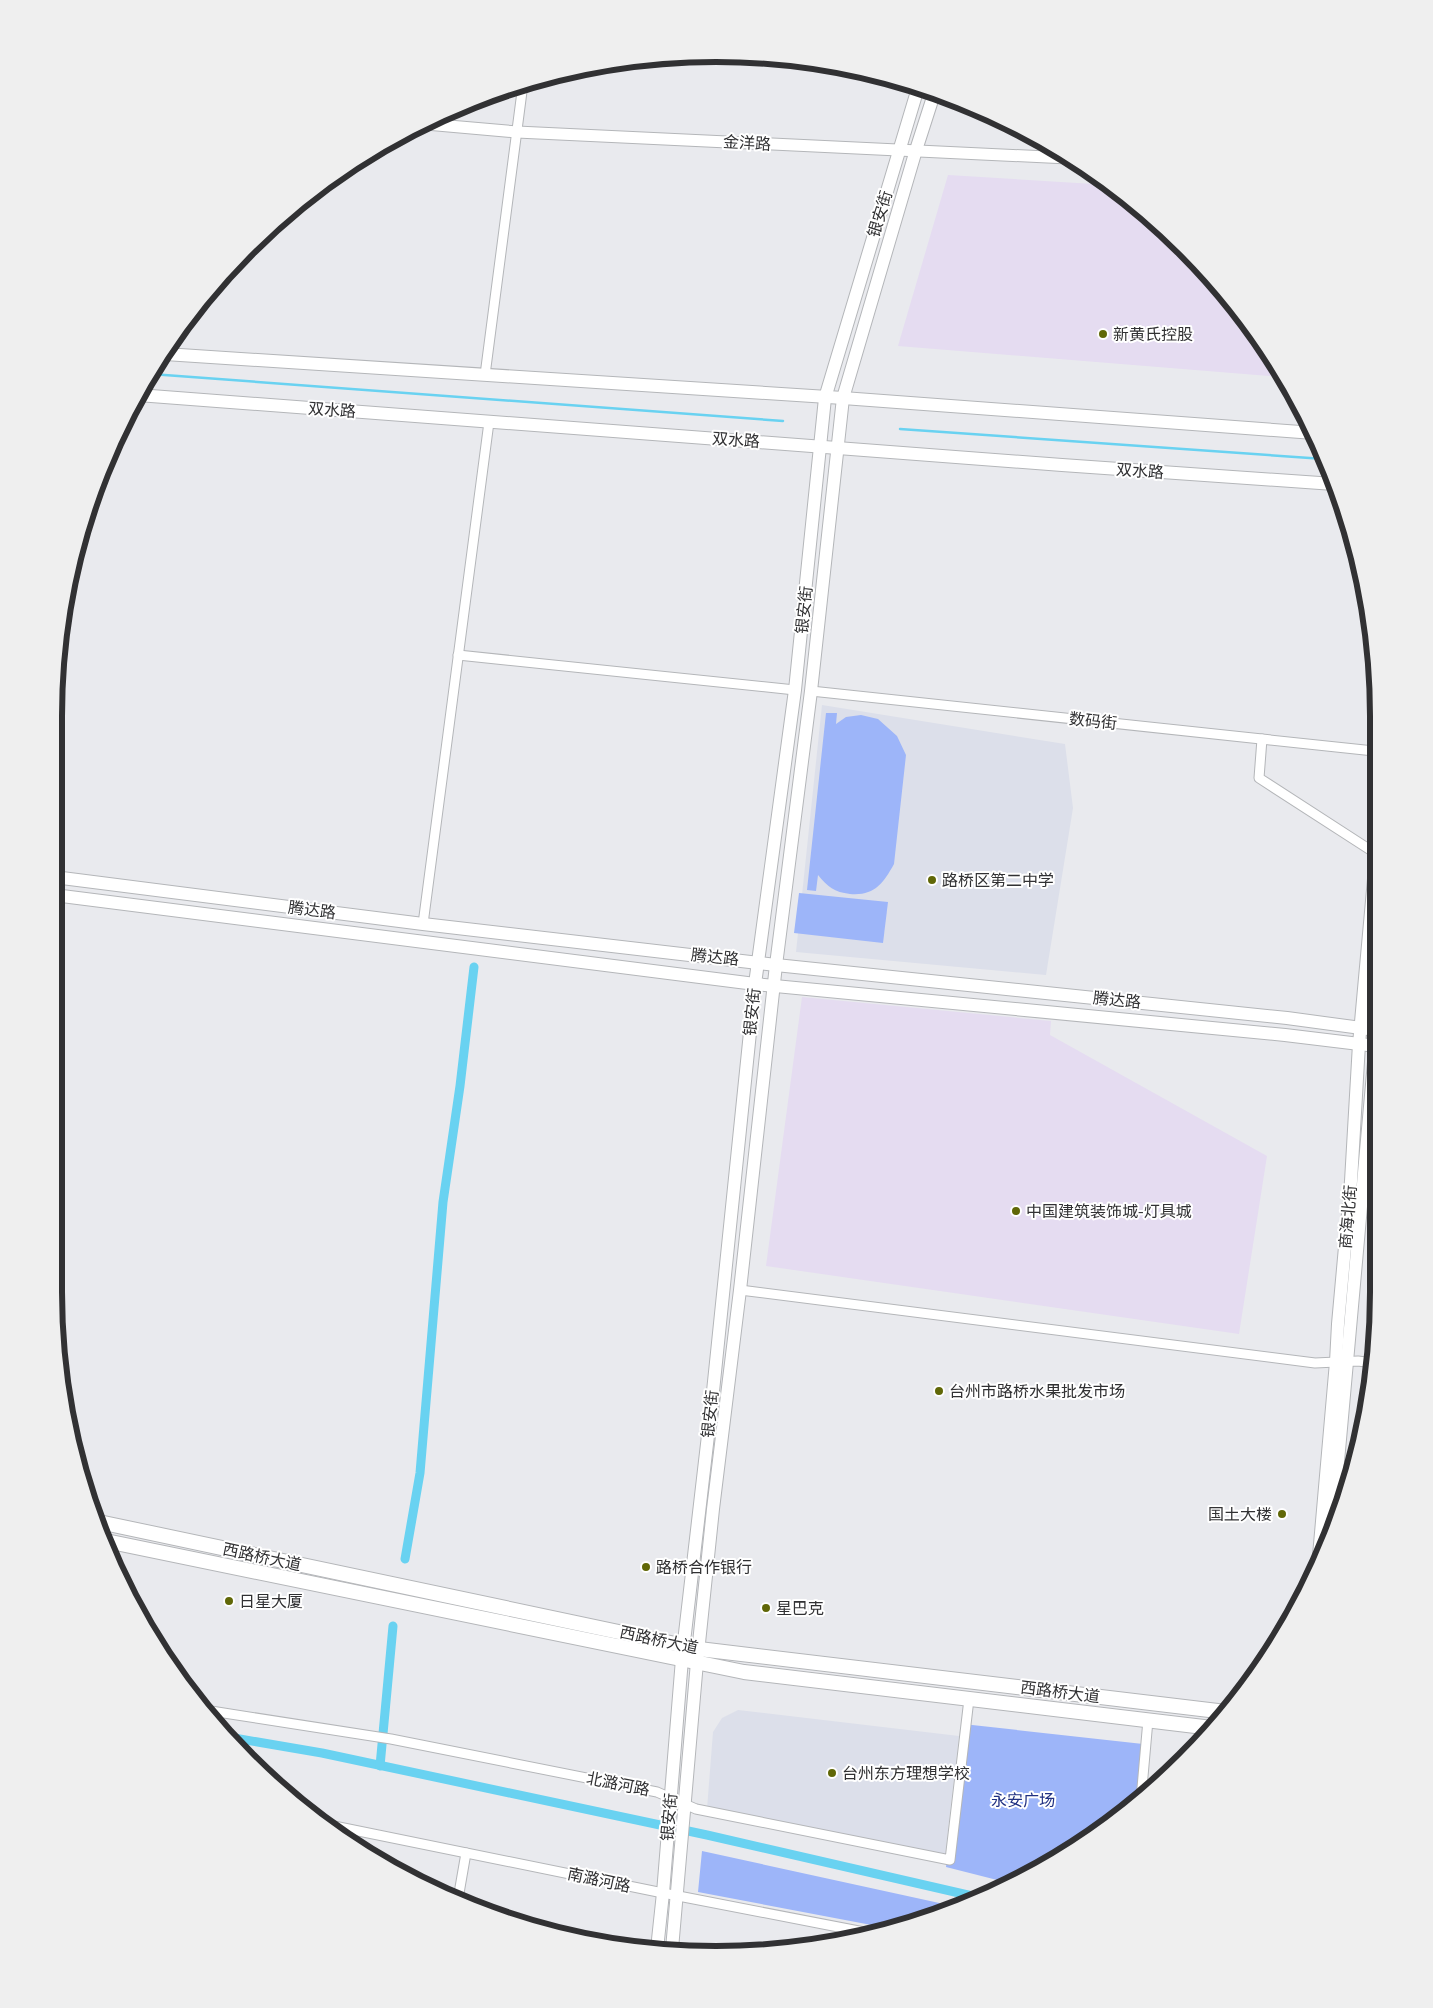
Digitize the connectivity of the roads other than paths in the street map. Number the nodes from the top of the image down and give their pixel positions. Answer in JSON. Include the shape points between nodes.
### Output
{"nodes":[{"id":1,"x":522,"y":92,"type":"edge"},
{"id":2,"x":916,"y":94,"type":"edge"},
{"id":3,"x":932,"y":99,"type":"edge"},
{"id":4,"x":438,"y":125,"type":"edge"},
{"id":5,"x":517,"y":132,"type":"junction"},
{"id":6,"x":900,"y":149,"type":"junction"},
{"id":7,"x":916,"y":150,"type":"junction"},
{"id":8,"x":1055,"y":157,"type":"edge"},
{"id":9,"x":172,"y":354,"type":"edge"},
{"id":10,"x":485,"y":375,"type":"junction"},
{"id":11,"x":146,"y":396,"type":"edge"},
{"id":12,"x":825,"y":398,"type":"junction"},
{"id":13,"x":843,"y":398,"type":"junction"},
{"id":14,"x":489,"y":422,"type":"junction"},
{"id":15,"x":1305,"y":432,"type":"edge"},
{"id":16,"x":821,"y":447,"type":"junction"},
{"id":17,"x":837,"y":448,"type":"junction"},
{"id":18,"x":1328,"y":484,"type":"edge"},
{"id":19,"x":458,"y":655,"type":"junction"},
{"id":20,"x":795,"y":690,"type":"junction"},
{"id":21,"x":812,"y":691,"type":"junction"},
{"id":22,"x":1262,"y":739,"type":"junction"},
{"id":23,"x":1370,"y":751,"type":"edge"},
{"id":24,"x":1370,"y":850,"type":"edge"},
{"id":25,"x":62,"y":878,"type":"edge"},
{"id":26,"x":62,"y":896,"type":"edge"},
{"id":27,"x":423,"y":924,"type":"junction"},
{"id":28,"x":1370,"y":925,"type":"edge"},
{"id":29,"x":758,"y":962,"type":"junction"},
{"id":30,"x":776,"y":965,"type":"junction"},
{"id":31,"x":755,"y":984,"type":"junction"},
{"id":32,"x":773,"y":985,"type":"junction"},
{"id":33,"x":1361,"y":1028,"type":"junction"},
{"id":34,"x":1370,"y":1029,"type":"edge"},
{"id":35,"x":1359,"y":1044,"type":"junction"},
{"id":36,"x":1370,"y":1045,"type":"edge"},
{"id":37,"x":1370,"y":1102,"type":"edge"},
{"id":38,"x":740,"y":1290,"type":"junction"},
{"id":39,"x":1342,"y":1361,"type":"junction"},
{"id":40,"x":1366,"y":1362,"type":"edge"},
{"id":41,"x":1333,"y":1510,"type":"edge"},
{"id":42,"x":105,"y":1524,"type":"edge"},
{"id":43,"x":112,"y":1542,"type":"edge"},
{"id":44,"x":1321,"y":1542,"type":"edge"},
{"id":45,"x":683,"y":1652,"type":"junction"},
{"id":46,"x":698,"y":1656,"type":"junction"},
{"id":47,"x":969,"y":1699,"type":"junction"},
{"id":48,"x":1218,"y":1711,"type":"edge"},
{"id":49,"x":216,"y":1712,"type":"edge"},
{"id":50,"x":1148,"y":1720,"type":"junction"},
{"id":51,"x":1204,"y":1727,"type":"edge"},
{"id":52,"x":1142,"y":1788,"type":"edge"},
{"id":53,"x":671,"y":1803,"type":"junction"},
{"id":54,"x":685,"y":1808,"type":"junction"},
{"id":55,"x":343,"y":1828,"type":"edge"},
{"id":56,"x":466,"y":1853,"type":"junction"},
{"id":57,"x":459,"y":1893,"type":"edge"},
{"id":58,"x":663,"y":1893,"type":"junction"},
{"id":59,"x":678,"y":1896,"type":"junction"},
{"id":60,"x":855,"y":1930,"type":"edge"},
{"id":61,"x":658,"y":1942,"type":"edge"},
{"id":62,"x":672,"y":1944,"type":"edge"}],
"edges":[{"from":1,"to":5,"type":"street"},
{"from":2,"to":6,"type":"main road","name":"银安街"},
{"from":3,"to":7,"type":"main road","name":"银安街"},
{"from":4,"to":5,"type":"street","name":"金洋路"},
{"from":5,"to":6,"type":"street","name":"金洋路"},
{"from":5,"to":10,"type":"street"},
{"from":6,"to":7,"type":"street","name":"金洋路"},
{"from":6,"to":12,"type":"main road","name":"银安街"},
{"from":7,"to":8,"type":"street","name":"金洋路"},
{"from":7,"to":13,"type":"main road","name":"银安街"},
{"from":9,"to":10,"type":"main road"},
{"from":10,"to":12,"type":"main road"},
{"from":11,"to":14,"type":"main road","name":"双水路"},
{"from":12,"to":13,"type":"main road"},
{"from":12,"to":16,"type":"main road","name":"银安街"},
{"from":13,"to":15,"type":"main road"},
{"from":13,"to":17,"type":"main road","name":"银安街"},
{"from":14,"to":16,"type":"main road","name":"双水路"},
{"from":14,"to":19,"type":"street"},
{"from":16,"to":17,"type":"main road","name":"双水路"},
{"from":16,"to":20,"type":"main road","name":"银安街"},
{"from":17,"to":18,"type":"main road","name":"双水路"},
{"from":17,"to":21,"type":"main road","name":"银安街"},
{"from":19,"to":20,"type":"street"},
{"from":19,"to":27,"type":"street"},
{"from":20,"to":29,"type":"main road","name":"银安街"},
{"from":21,"to":22,"type":"street","name":"数码街"},
{"from":21,"to":30,"type":"main road","name":"银安街"},
{"from":22,"to":23,"type":"street","name":"数码街"},
{"from":22,"to":24,"type":"street","via":[[1259,778]]},
{"from":25,"to":27,"type":"main road","name":"腾达路"},
{"from":26,"to":31,"type":"main road","name":"腾达路"},
{"from":27,"to":29,"type":"main road","name":"腾达路"},
{"from":28,"to":33,"type":"main road","name":"商海北街"},
{"from":29,"to":30,"type":"main road","name":"腾达路"},
{"from":29,"to":31,"type":"main road","name":"银安街"},
{"from":30,"to":32,"type":"main road","name":"银安街"},
{"from":30,"to":33,"type":"main road","name":"腾达路"},
{"from":31,"to":32,"type":"main road","name":"腾达路"},
{"from":31,"to":45,"type":"main road","name":"银安街"},
{"from":32,"to":35,"type":"main road","name":"腾达路"},
{"from":32,"to":38,"type":"main road","name":"银安街"},
{"from":33,"to":34,"type":"main road","name":"腾达路"},
{"from":33,"to":35,"type":"main road","name":"商海北街"},
{"from":35,"to":36,"type":"main road","name":"腾达路"},
{"from":35,"to":39,"type":"main road","name":"商海北街","via":[[1338,1324]]},
{"from":37,"to":39,"type":"main road","name":"商海北街"},
{"from":38,"to":39,"type":"street","via":[[1315,1363]]},
{"from":38,"to":46,"type":"main road","name":"银安街","via":[[712,1509]]},
{"from":39,"to":40,"type":"street"},
{"from":39,"to":41,"type":"main road","name":"商海北街"},
{"from":39,"to":44,"type":"main road","name":"商海北街"},
{"from":42,"to":45,"type":"main road","name":"西路桥大道"},
{"from":43,"to":45,"type":"main road","name":"西路桥大道"},
{"from":45,"to":46,"type":"main road","name":"西路桥大道"},
{"from":45,"to":53,"type":"main road","name":"银安街"},
{"from":46,"to":47,"type":"main road","name":"西路桥大道","via":[[744,1672]]},
{"from":46,"to":48,"type":"main road","name":"西路桥大道"},
{"from":46,"to":54,"type":"main road","name":"银安街"},
{"from":47,"to":50,"type":"main road","name":"西路桥大道"},
{"from":47,"to":54,"type":"street","name":"北潞河路","via":[[950,1860]]},
{"from":49,"to":53,"type":"street","name":"北潞河路","via":[[391,1739],[657,1792]]},
{"from":50,"to":51,"type":"main road","name":"西路桥大道"},
{"from":50,"to":52,"type":"street"},
{"from":53,"to":54,"type":"street","name":"北潞河路"},
{"from":53,"to":58,"type":"main road","name":"银安街"},
{"from":54,"to":59,"type":"main road","name":"银安街"},
{"from":55,"to":56,"type":"street","name":"南潞河路"},
{"from":56,"to":57,"type":"street"},
{"from":56,"to":58,"type":"street","name":"南潞河路"},
{"from":58,"to":59,"type":"street","name":"南潞河路"},
{"from":58,"to":61,"type":"main road","name":"银安街"},
{"from":59,"to":60,"type":"street","name":"南潞河路"},
{"from":59,"to":62,"type":"main road","name":"银安街"}]}
